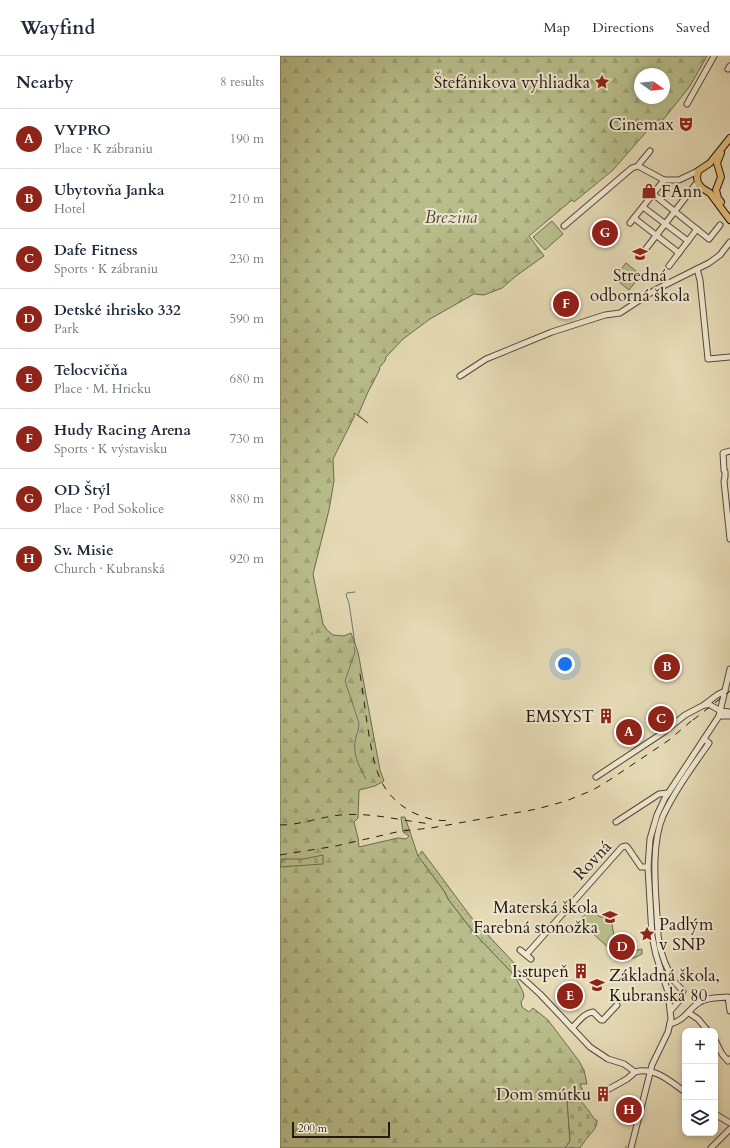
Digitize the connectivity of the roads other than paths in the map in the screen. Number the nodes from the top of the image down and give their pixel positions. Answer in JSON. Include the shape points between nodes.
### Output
{"nodes":[{"id":1,"x":714,"y":56,"type":"edge"},
{"id":2,"x":687,"y":104,"type":"dead end"},
{"id":3,"x":730,"y":138,"type":"edge"},
{"id":4,"x":650,"y":151,"type":"dead end"},
{"id":5,"x":720,"y":153,"type":"junction"},
{"id":6,"x":638,"y":166,"type":"junction"},
{"id":7,"x":711,"y":167,"type":"junction"},
{"id":8,"x":698,"y":171,"type":"junction"},
{"id":9,"x":685,"y":178,"type":"junction"},
{"id":10,"x":724,"y":179,"type":"junction"},
{"id":11,"x":664,"y":180,"type":"junction"},
{"id":12,"x":696,"y":180,"type":"junction"},
{"id":13,"x":718,"y":184,"type":"junction"},
{"id":14,"x":707,"y":186,"type":"junction"},
{"id":15,"x":653,"y":194,"type":"junction"},
{"id":16,"x":720,"y":204,"type":"junction"},
{"id":17,"x":643,"y":206,"type":"junction"},
{"id":18,"x":674,"y":211,"type":"junction"},
{"id":19,"x":634,"y":218,"type":"junction"},
{"id":20,"x":730,"y":220,"type":"edge"},
{"id":21,"x":630,"y":223,"type":"dead end"},
{"id":22,"x":665,"y":223,"type":"junction"},
{"id":23,"x":720,"y":225,"type":"dead end"},
{"id":24,"x":564,"y":226,"type":"dead end"},
{"id":25,"x":697,"y":229,"type":"junction"},
{"id":26,"x":656,"y":235,"type":"junction"},
{"id":27,"x":688,"y":241,"type":"junction"},
{"id":28,"x":730,"y":242,"type":"edge"},
{"id":29,"x":645,"y":250,"type":"dead end"},
{"id":30,"x":679,"y":253,"type":"junction"},
{"id":31,"x":669,"y":266,"type":"dead end"},
{"id":32,"x":697,"y":270,"type":"junction"},
{"id":33,"x":730,"y":357,"type":"edge"},
{"id":34,"x":460,"y":376,"type":"dead end"},
{"id":35,"x":730,"y":451,"type":"edge"},
{"id":36,"x":730,"y":539,"type":"edge"},
{"id":37,"x":730,"y":670,"type":"edge"},
{"id":38,"x":725,"y":692,"type":"junction"},
{"id":39,"x":724,"y":699,"type":"junction"},
{"id":40,"x":704,"y":705,"type":"junction"},
{"id":41,"x":730,"y":712,"type":"edge"},
{"id":42,"x":720,"y":713,"type":"junction"},
{"id":43,"x":730,"y":716,"type":"edge"},
{"id":44,"x":690,"y":764,"type":"junction"},
{"id":45,"x":596,"y":777,"type":"dead end"},
{"id":46,"x":669,"y":790,"type":"junction"},
{"id":47,"x":676,"y":791,"type":"junction"},
{"id":48,"x":657,"y":815,"type":"junction"},
{"id":49,"x":663,"y":817,"type":"junction"},
{"id":50,"x":616,"y":822,"type":"dead end"},
{"id":51,"x":650,"y":844,"type":"junction"},
{"id":52,"x":656,"y":845,"type":"junction"},
{"id":53,"x":648,"y":867,"type":"junction"},
{"id":54,"x":649,"y":875,"type":"junction"},
{"id":55,"x":656,"y":875,"type":"junction"},
{"id":56,"x":657,"y":904,"type":"junction"},
{"id":57,"x":650,"y":905,"type":"junction"},
{"id":58,"x":655,"y":936,"type":"junction"},
{"id":59,"x":520,"y":950,"type":"dead end"},
{"id":60,"x":526,"y":955,"type":"junction"},
{"id":61,"x":530,"y":959,"type":"dead end"},
{"id":62,"x":662,"y":964,"type":"junction"},
{"id":63,"x":518,"y":974,"type":"dead end"},
{"id":64,"x":673,"y":980,"type":"junction"},
{"id":65,"x":665,"y":982,"type":"junction"},
{"id":66,"x":616,"y":1005,"type":"dead end"},
{"id":67,"x":671,"y":1010,"type":"junction"},
{"id":68,"x":730,"y":1011,"type":"edge"},
{"id":69,"x":689,"y":1013,"type":"junction"},
{"id":70,"x":670,"y":1024,"type":"junction"},
{"id":71,"x":572,"y":1028,"type":"junction"},
{"id":72,"x":706,"y":1028,"type":"edge"},
{"id":73,"x":718,"y":1046,"type":"edge"},
{"id":74,"x":729,"y":1062,"type":"edge"},
{"id":75,"x":635,"y":1072,"type":"junction"},
{"id":76,"x":651,"y":1072,"type":"junction"},
{"id":77,"x":609,"y":1089,"type":"dead end"},
{"id":78,"x":682,"y":1090,"type":"edge"},
{"id":79,"x":718,"y":1116,"type":"edge"},
{"id":80,"x":730,"y":1123,"type":"edge"},
{"id":81,"x":730,"y":1129,"type":"edge"},
{"id":82,"x":631,"y":1148,"type":"edge"},
{"id":83,"x":711,"y":1148,"type":"edge"}],
"edges":[{"from":1,"to":2,"type":"street"},
{"from":3,"to":5,"type":"main road"},
{"from":4,"to":6,"type":"street"},
{"from":5,"to":7,"type":"main road"},
{"from":5,"to":10,"type":"main road"},
{"from":6,"to":11,"type":"street"},
{"from":6,"to":24,"type":"street","via":[[632,168]]},
{"from":7,"to":8,"type":"main road"},
{"from":7,"to":12,"type":"main road","via":[[702,172]]},
{"from":7,"to":13,"type":"main road","via":[[721,177]]},
{"from":8,"to":9,"type":"street"},
{"from":8,"to":12,"type":"main road"},
{"from":9,"to":11,"type":"street"},
{"from":9,"to":12,"type":"street"},
{"from":10,"to":13,"type":"main road"},
{"from":10,"to":16,"type":"main road","via":[[719,190]]},
{"from":11,"to":15,"type":"street"},
{"from":12,"to":14,"type":"main road"},
{"from":12,"to":16,"type":"main road"},
{"from":12,"to":18,"type":"street"},
{"from":13,"to":14,"type":"main road"},
{"from":13,"to":16,"type":"main road"},
{"from":14,"to":16,"type":"main road"},
{"from":15,"to":17,"type":"street"},
{"from":15,"to":18,"type":"street"},
{"from":16,"to":20,"type":"main road"},
{"from":17,"to":19,"type":"street"},
{"from":17,"to":22,"type":"street"},
{"from":18,"to":22,"type":"street"},
{"from":18,"to":25,"type":"street"},
{"from":19,"to":21,"type":"street"},
{"from":19,"to":26,"type":"street"},
{"from":22,"to":26,"type":"street"},
{"from":22,"to":27,"type":"street"},
{"from":23,"to":25,"type":"street","via":[[709,239]]},
{"from":25,"to":27,"type":"street"},
{"from":26,"to":29,"type":"street"},
{"from":26,"to":30,"type":"street"},
{"from":27,"to":30,"type":"street"},
{"from":28,"to":32,"type":"street","via":[[717,258]]},
{"from":30,"to":31,"type":"street"},
{"from":32,"to":33,"type":"street","via":[[708,359]]},
{"from":32,"to":34,"type":"street","via":[[655,290],[620,313],[605,315],[552,332],[486,359]]},
{"from":35,"to":36,"type":"street","via":[[722,453]]},
{"from":37,"to":38,"type":"street"},
{"from":38,"to":39,"type":"street"},
{"from":38,"to":40,"type":"street"},
{"from":39,"to":41,"type":"street","via":[[725,706]]},
{"from":39,"to":42,"type":"street"},
{"from":40,"to":42,"type":"street","via":[[713,706]]},
{"from":40,"to":45,"type":"street","via":[[685,715]]},
{"from":41,"to":42,"type":"street"},
{"from":42,"to":43,"type":"street"},
{"from":42,"to":44,"type":"street"},
{"from":44,"to":46,"type":"street"},
{"from":44,"to":47,"type":"street"},
{"from":46,"to":47,"type":"street"},
{"from":46,"to":48,"type":"street"},
{"from":46,"to":50,"type":"street"},
{"from":47,"to":49,"type":"street"},
{"from":48,"to":49,"type":"street"},
{"from":48,"to":51,"type":"street"},
{"from":49,"to":52,"type":"street"},
{"from":51,"to":52,"type":"street"},
{"from":51,"to":53,"type":"street"},
{"from":52,"to":55,"type":"street"},
{"from":53,"to":54,"type":"street"},
{"from":53,"to":60,"type":"street","name":"Rovná","via":[[641,867],[628,848],[622,847]]},
{"from":54,"to":55,"type":"street"},
{"from":54,"to":57,"type":"street"},
{"from":55,"to":56,"type":"street"},
{"from":56,"to":57,"type":"street"},
{"from":56,"to":58,"type":"street"},
{"from":57,"to":58,"type":"street"},
{"from":58,"to":62,"type":"street"},
{"from":59,"to":60,"type":"street"},
{"from":60,"to":61,"type":"street"},
{"from":62,"to":64,"type":"street"},
{"from":62,"to":65,"type":"street"},
{"from":63,"to":71,"type":"street"},
{"from":64,"to":65,"type":"street"},
{"from":64,"to":67,"type":"street","via":[[683,993]]},
{"from":65,"to":67,"type":"street"},
{"from":66,"to":71,"type":"street","via":[[603,1020],[591,1012],[585,1014]]},
{"from":67,"to":70,"type":"street"},
{"from":68,"to":69,"type":"street","via":[[728,997],[699,1002]]},
{"from":69,"to":70,"type":"street"},
{"from":69,"to":72,"type":"street"},
{"from":70,"to":76,"type":"street"},
{"from":71,"to":75,"type":"street","via":[[597,1052]]},
{"from":73,"to":74,"type":"street"},
{"from":75,"to":76,"type":"street"},
{"from":75,"to":77,"type":"street"},
{"from":76,"to":78,"type":"street","via":[[659,1074]]},
{"from":76,"to":82,"type":"street"},
{"from":79,"to":80,"type":"street"},
{"from":81,"to":83,"type":"street"}]}
